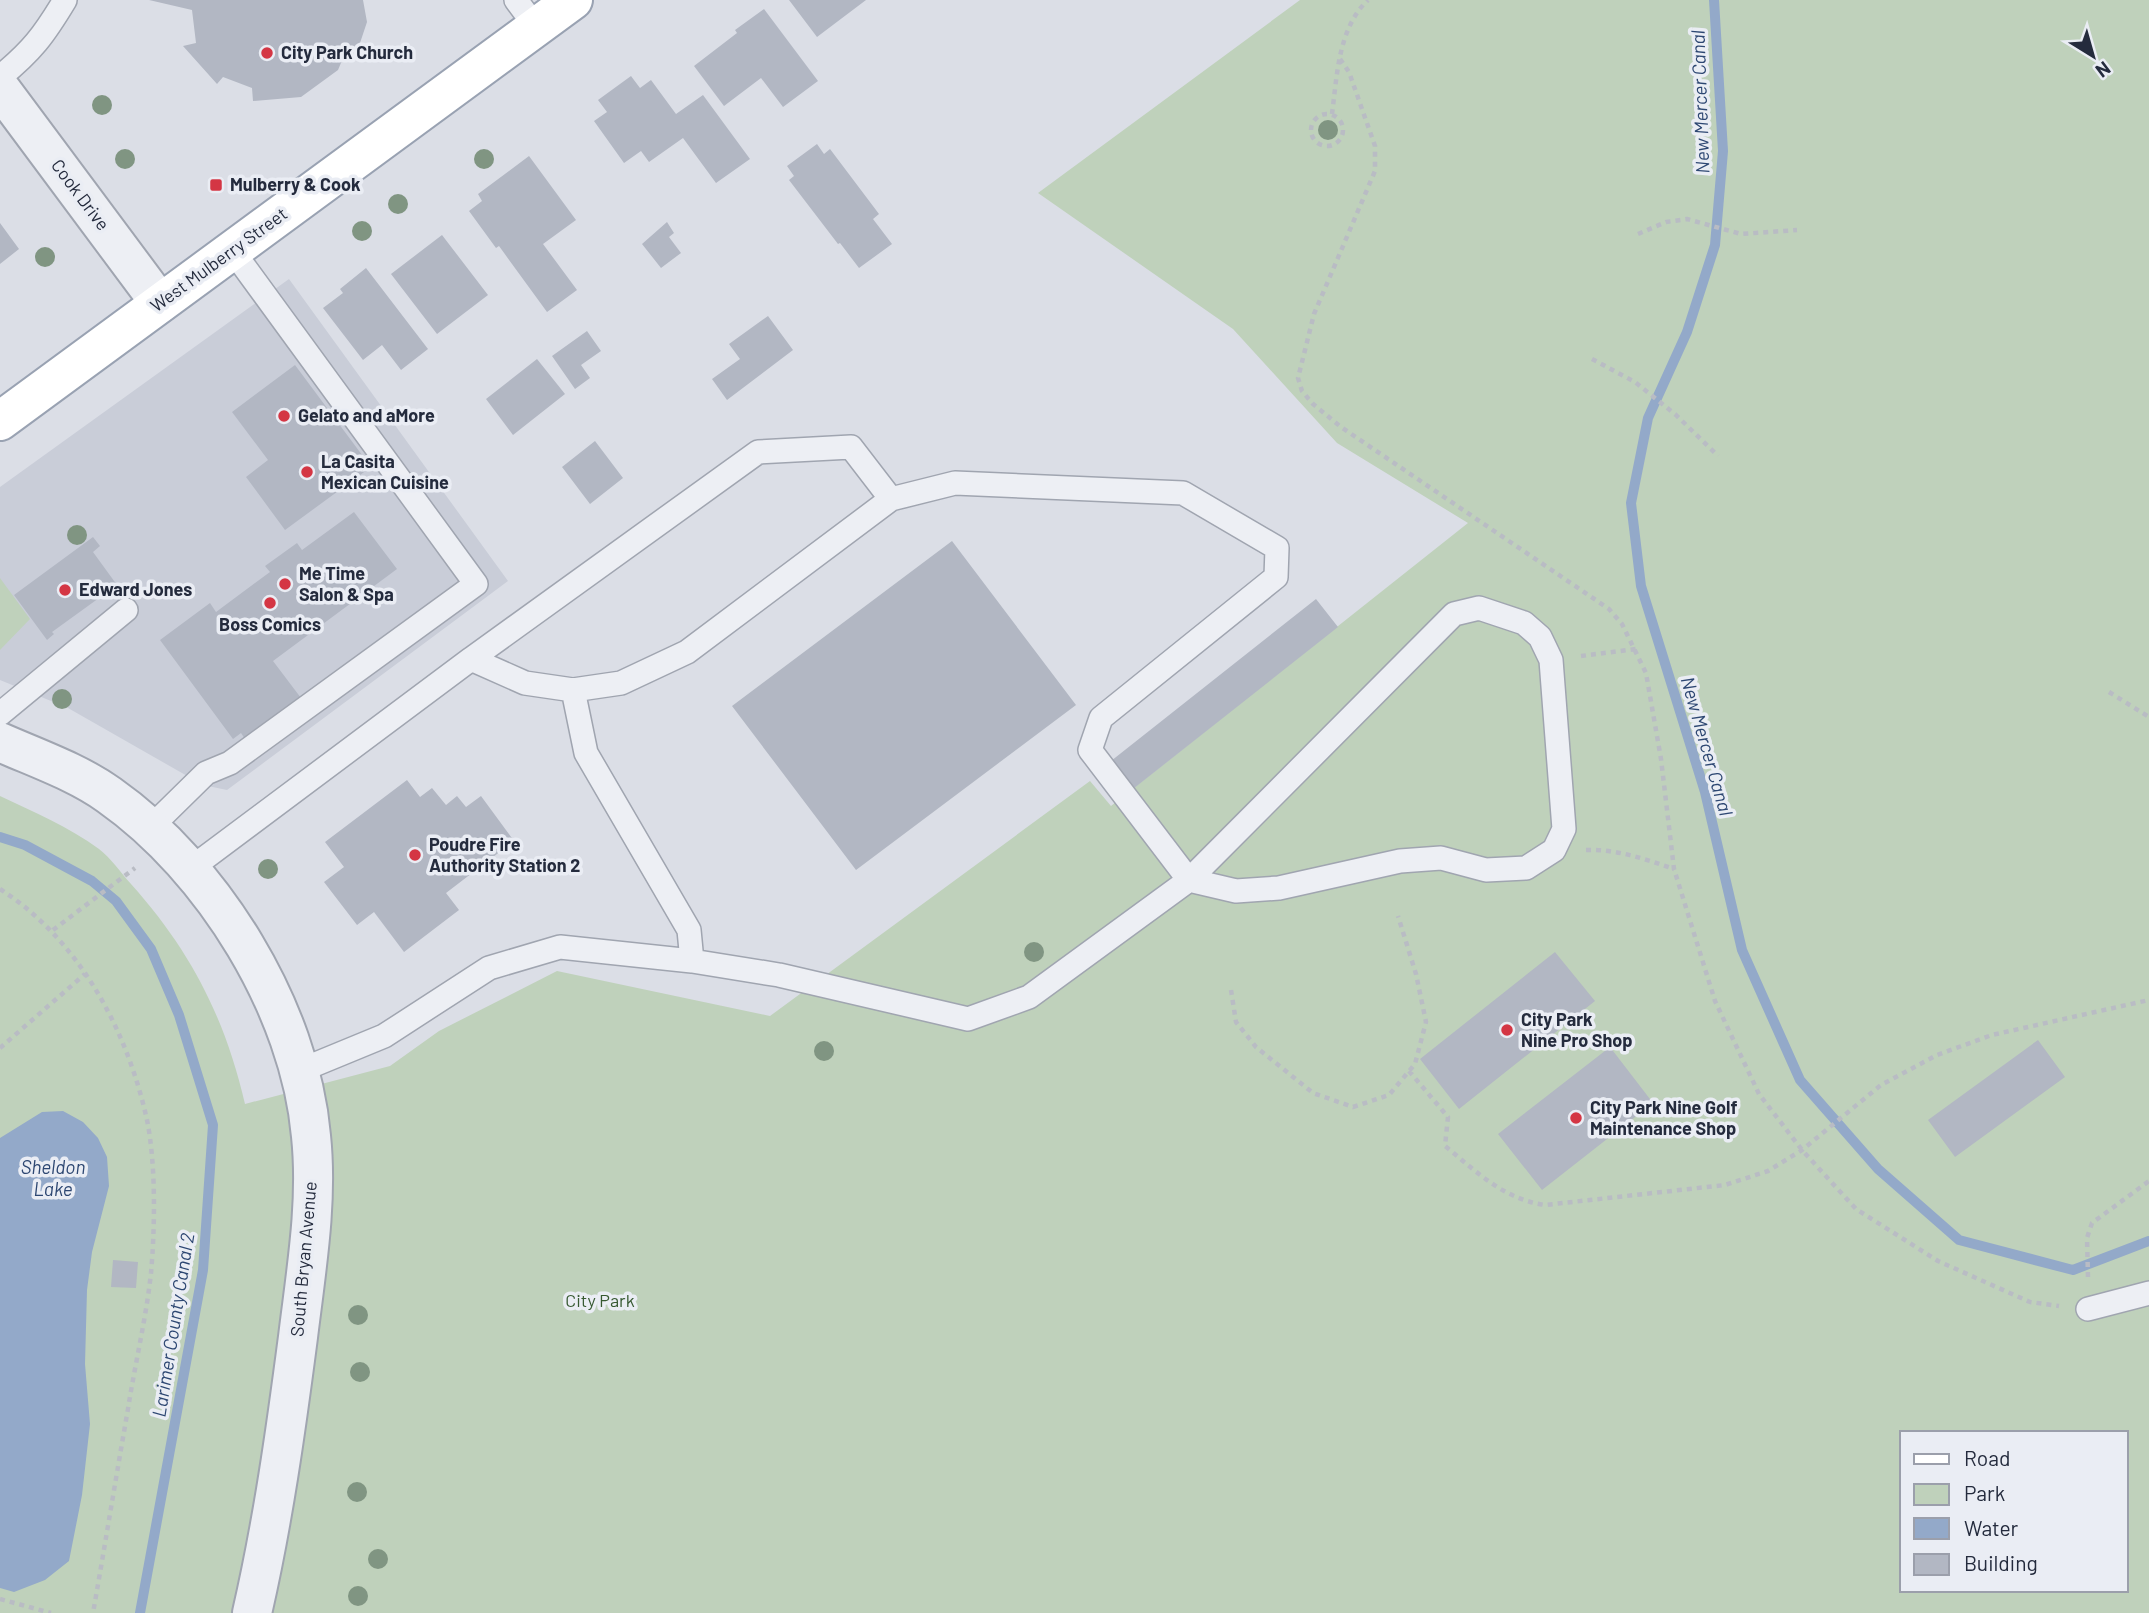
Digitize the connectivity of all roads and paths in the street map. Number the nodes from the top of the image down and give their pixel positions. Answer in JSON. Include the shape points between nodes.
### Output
{"nodes":[{"id":1,"x":65,"y":0,"type":"edge"},
{"id":2,"x":573,"y":0,"type":"edge"},
{"id":3,"x":1367,"y":0,"type":"edge"},
{"id":4,"x":526,"y":14,"type":"edge"},
{"id":5,"x":1340,"y":59,"type":"junction"},
{"id":6,"x":0,"y":77,"type":"edge"},
{"id":7,"x":0,"y":88,"type":"edge"},
{"id":8,"x":1332,"y":114,"type":"junction"},
{"id":9,"x":1797,"y":230,"type":"dead end"},
{"id":10,"x":1638,"y":234,"type":"dead end"},
{"id":11,"x":232,"y":250,"type":"junction"},
{"id":12,"x":160,"y":303,"type":"junction"},
{"id":13,"x":1592,"y":359,"type":"dead end"},
{"id":14,"x":0,"y":421,"type":"edge"},
{"id":15,"x":1718,"y":456,"type":"dead end"},
{"id":16,"x":891,"y":499,"type":"junction"},
{"id":17,"x":126,"y":610,"type":"dead end"},
{"id":18,"x":1636,"y":649,"type":"junction"},
{"id":19,"x":471,"y":659,"type":"junction"},
{"id":20,"x":1551,"y":660,"type":"junction"},
{"id":21,"x":573,"y":690,"type":"junction"},
{"id":22,"x":2109,"y":692,"type":"dead end"},
{"id":23,"x":0,"y":714,"type":"edge"},
{"id":24,"x":2149,"y":717,"type":"edge"},
{"id":25,"x":0,"y":742,"type":"edge"},
{"id":26,"x":151,"y":827,"type":"junction"},
{"id":27,"x":1554,"y":850,"type":"junction"},
{"id":28,"x":136,"y":867,"type":"dead end"},
{"id":29,"x":190,"y":869,"type":"junction"},
{"id":30,"x":1674,"y":869,"type":"junction"},
{"id":31,"x":1189,"y":880,"type":"junction"},
{"id":32,"x":0,"y":889,"type":"edge"},
{"id":33,"x":1398,"y":916,"type":"dead end"},
{"id":34,"x":53,"y":931,"type":"junction"},
{"id":35,"x":692,"y":961,"type":"junction"},
{"id":36,"x":85,"y":974,"type":"junction"},
{"id":37,"x":1230,"y":990,"type":"dead end"},
{"id":38,"x":2149,"y":1000,"type":"edge"},
{"id":39,"x":0,"y":1048,"type":"edge"},
{"id":40,"x":299,"y":1071,"type":"junction"},
{"id":41,"x":1409,"y":1071,"type":"junction"},
{"id":42,"x":1802,"y":1150,"type":"junction"},
{"id":43,"x":2149,"y":1181,"type":"edge"},
{"id":44,"x":2149,"y":1293,"type":"edge"},
{"id":45,"x":2088,"y":1309,"type":"junction"},
{"id":46,"x":0,"y":1599,"type":"edge"},
{"id":47,"x":51,"y":1613,"type":"edge"},
{"id":48,"x":93,"y":1613,"type":"edge"},
{"id":49,"x":252,"y":1613,"type":"edge"}],
"edges":[{"from":1,"to":6,"type":"lane","via":[[43,37]]},
{"from":2,"to":4,"type":"main road","name":"West Mulberry Street"},
{"from":3,"to":5,"type":"path","via":[[1351,23]]},
{"from":4,"to":11,"type":"main road","name":"West Mulberry Street"},
{"from":5,"to":8,"type":"path"},
{"from":5,"to":18,"type":"path","via":[[1375,146],[1375,171],[1314,314],[1298,378],[1302,391],[1341,428],[1609,609]]},
{"from":7,"to":12,"type":"street","name":"Cook Drive"},
{"from":8,"to":8,"type":"path","via":[[1321,114],[1312,123],[1311,135],[1319,145],[1332,146],[1341,137],[1343,125]]},
{"from":9,"to":10,"type":"path","via":[[1741,234],[1687,219]]},
{"from":11,"to":12,"type":"main road","name":"West Mulberry Street"},
{"from":11,"to":26,"type":"lane","via":[[477,584],[230,763],[206,773]]},
{"from":12,"to":14,"type":"main road","name":"West Mulberry Street"},
{"from":13,"to":15,"type":"path","via":[[1635,382]]},
{"from":16,"to":19,"type":"lane","via":[[851,447],[758,453]]},
{"from":16,"to":21,"type":"lane","via":[[687,652],[621,683]]},
{"from":16,"to":31,"type":"lane","via":[[955,483],[1183,493],[1277,548],[1276,577],[1101,718],[1090,750]]},
{"from":17,"to":23,"type":"lane"},
{"from":18,"to":20,"type":"path"},
{"from":18,"to":30,"type":"path","via":[[1646,673],[1661,759]]},
{"from":19,"to":21,"type":"lane","via":[[525,683]]},
{"from":19,"to":29,"type":"lane"},
{"from":20,"to":27,"type":"lane","via":[[1564,830]]},
{"from":20,"to":31,"type":"lane","via":[[1540,637],[1524,623],[1479,608],[1454,614]]},
{"from":21,"to":35,"type":"lane","via":[[586,753],[689,930]]},
{"from":22,"to":24,"type":"path"},
{"from":25,"to":26,"type":"street","name":"South Bryan Avenue","via":[[108,794]]},
{"from":26,"to":29,"type":"street","name":"South Bryan Avenue"},
{"from":27,"to":30,"type":"path","via":[[1605,850]]},
{"from":27,"to":31,"type":"lane","via":[[1526,867],[1486,870],[1441,858],[1399,861],[1279,888],[1236,891]]},
{"from":28,"to":34,"type":"path"},
{"from":29,"to":40,"type":"street","name":"South Bryan Avenue","via":[[263,979]]},
{"from":30,"to":42,"type":"path","via":[[1715,1001],[1759,1094]]},
{"from":31,"to":35,"type":"lane","via":[[1029,997],[968,1019],[779,975]]},
{"from":32,"to":34,"type":"path"},
{"from":33,"to":41,"type":"path","via":[[1426,1022]]},
{"from":34,"to":36,"type":"path"},
{"from":35,"to":40,"type":"lane","via":[[560,947],[489,968],[384,1036]]},
{"from":36,"to":39,"type":"path"},
{"from":36,"to":48,"type":"path","via":[[100,994],[130,1062],[147,1121],[153,1189],[151,1273]]},
{"from":37,"to":41,"type":"path","via":[[1236,1022],[1256,1046],[1313,1093],[1353,1107],[1389,1095]]},
{"from":38,"to":42,"type":"path","via":[[1992,1035],[1937,1055],[1881,1085]]},
{"from":40,"to":49,"type":"street","name":"South Bryan Avenue","via":[[312,1136],[305,1284],[286,1429]]},
{"from":41,"to":42,"type":"path","via":[[1448,1117],[1445,1146],[1497,1188],[1524,1202],[1545,1205],[1725,1185],[1768,1171]]},
{"from":42,"to":45,"type":"path","via":[[1856,1209],[1938,1261],[2030,1303]]},
{"from":43,"to":45,"type":"path","via":[[2092,1223],[2087,1238]]},
{"from":44,"to":45,"type":"lane"},
{"from":46,"to":47,"type":"path"}]}
